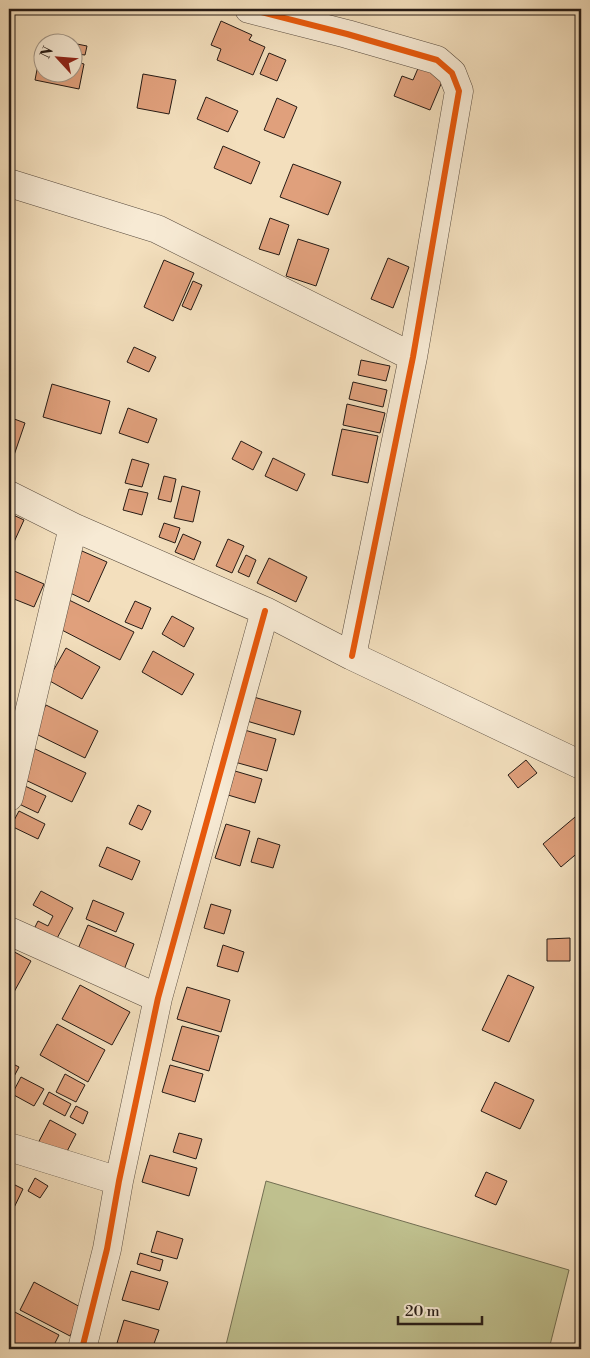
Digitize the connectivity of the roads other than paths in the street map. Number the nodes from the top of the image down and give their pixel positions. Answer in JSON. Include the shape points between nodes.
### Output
{"nodes":[{"id":1,"x":249,"y":9,"type":"edge"},
{"id":2,"x":9,"y":183,"type":"edge"},
{"id":3,"x":413,"y":357,"type":"junction"},
{"id":4,"x":9,"y":495,"type":"edge"},
{"id":5,"x":73,"y":527,"type":"junction"},
{"id":6,"x":265,"y":611,"type":"junction"},
{"id":7,"x":352,"y":656,"type":"junction"},
{"id":8,"x":581,"y":765,"type":"edge"},
{"id":9,"x":9,"y":797,"type":"edge"},
{"id":10,"x":9,"y":932,"type":"edge"},
{"id":11,"x":158,"y":998,"type":"junction"},
{"id":12,"x":9,"y":1147,"type":"edge"},
{"id":13,"x":119,"y":1181,"type":"junction"},
{"id":14,"x":82,"y":1349,"type":"edge"}],
"edges":[{"from":1,"to":3,"type":"street","via":[[437,60],[452,73],[459,91]]},
{"from":2,"to":3,"type":"street","via":[[157,229]]},
{"from":3,"to":7,"type":"street"},
{"from":4,"to":5,"type":"street"},
{"from":5,"to":6,"type":"street"},
{"from":5,"to":9,"type":"street"},
{"from":6,"to":7,"type":"street"},
{"from":6,"to":11,"type":"street"},
{"from":7,"to":8,"type":"street"},
{"from":10,"to":11,"type":"street"},
{"from":11,"to":13,"type":"street"},
{"from":12,"to":13,"type":"street"},
{"from":13,"to":14,"type":"street","via":[[107,1249]]}]}
